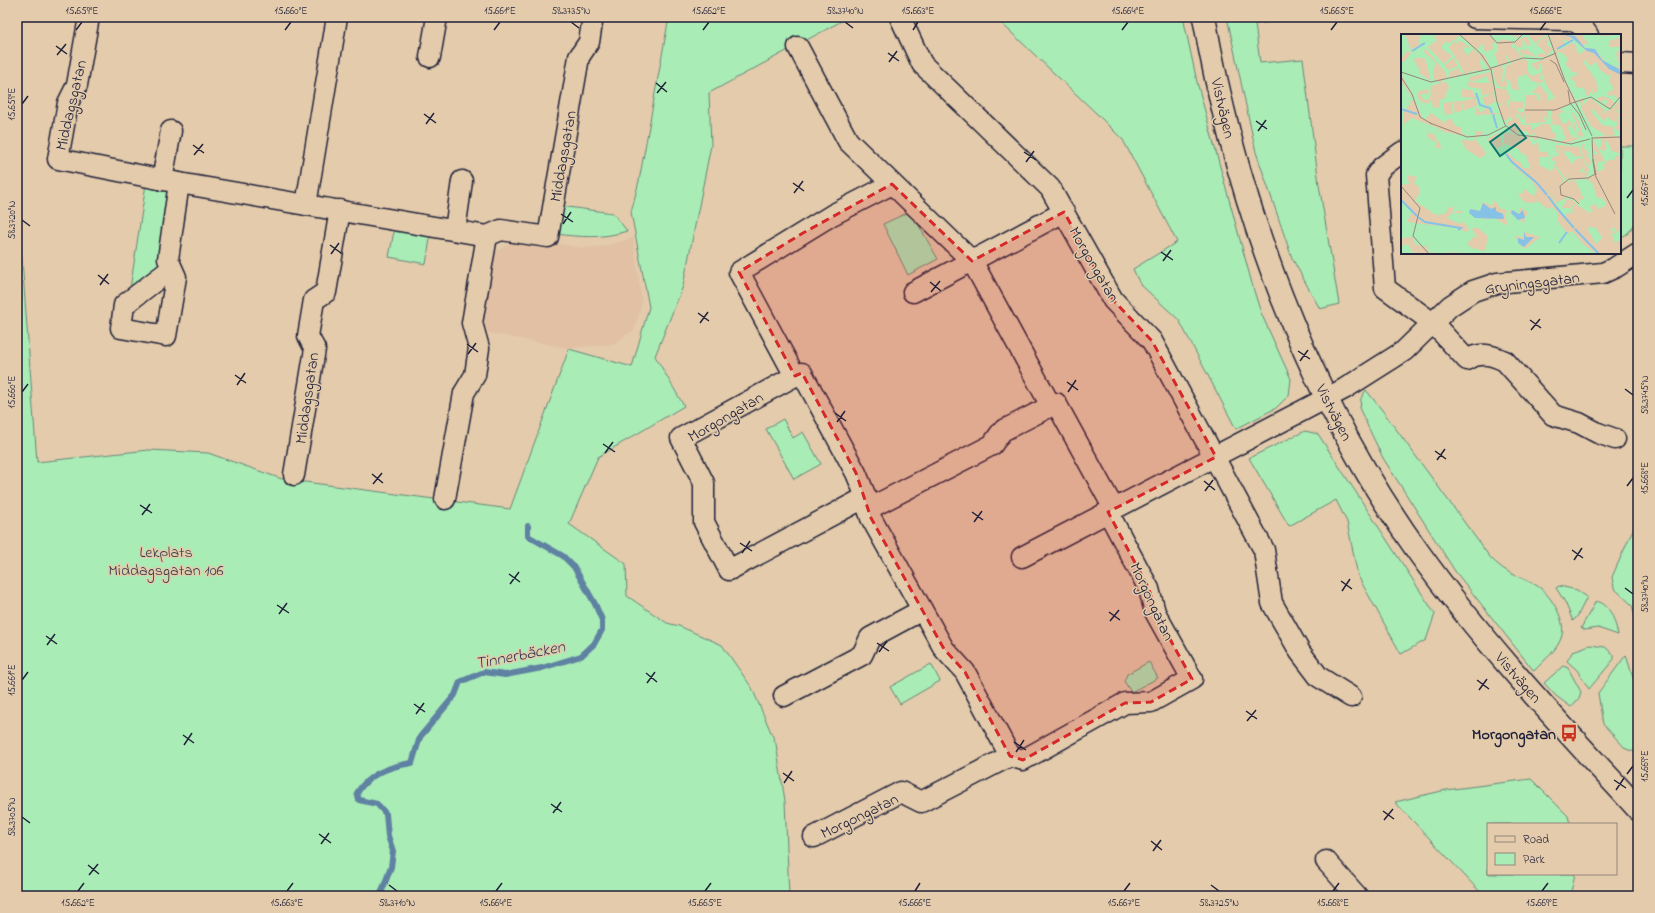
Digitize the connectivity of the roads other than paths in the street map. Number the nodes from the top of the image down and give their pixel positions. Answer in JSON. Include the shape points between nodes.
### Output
{"nodes":[{"id":1,"x":89,"y":17,"type":"edge"},
{"id":2,"x":337,"y":17,"type":"edge"},
{"id":3,"x":438,"y":17,"type":"edge"},
{"id":4,"x":593,"y":17,"type":"edge"},
{"id":5,"x":900,"y":17,"type":"edge"},
{"id":6,"x":1204,"y":17,"type":"edge"},
{"id":7,"x":1475,"y":18,"type":"dead end"},
{"id":8,"x":1587,"y":34,"type":"edge"},
{"id":9,"x":798,"y":47,"type":"dead end"},
{"id":10,"x":430,"y":57,"type":"dead end"},
{"id":11,"x":1621,"y":63,"type":"edge"},
{"id":12,"x":1638,"y":64,"type":"edge"},
{"id":13,"x":171,"y":131,"type":"dead end"},
{"id":14,"x":1401,"y":153,"type":"edge"},
{"id":15,"x":171,"y":181,"type":"junction"},
{"id":16,"x":462,"y":181,"type":"dead end"},
{"id":17,"x":892,"y":184,"type":"junction"},
{"id":18,"x":306,"y":205,"type":"junction"},
{"id":19,"x":340,"y":210,"type":"junction"},
{"id":20,"x":1064,"y":212,"type":"junction"},
{"id":21,"x":455,"y":230,"type":"junction"},
{"id":22,"x":487,"y":236,"type":"junction"},
{"id":23,"x":1638,"y":253,"type":"edge"},
{"id":24,"x":972,"y":261,"type":"junction"},
{"id":25,"x":172,"y":268,"type":"dead end"},
{"id":26,"x":913,"y":292,"type":"dead end"},
{"id":27,"x":1433,"y":323,"type":"junction"},
{"id":28,"x":795,"y":376,"type":"junction"},
{"id":29,"x":1328,"y":398,"type":"junction"},
{"id":30,"x":1051,"y":406,"type":"junction"},
{"id":31,"x":1615,"y":439,"type":"dead end"},
{"id":32,"x":1216,"y":457,"type":"junction"},
{"id":33,"x":294,"y":475,"type":"dead end"},
{"id":34,"x":445,"y":499,"type":"dead end"},
{"id":35,"x":867,"y":503,"type":"junction"},
{"id":36,"x":1111,"y":511,"type":"junction"},
{"id":37,"x":1022,"y":556,"type":"dead end"},
{"id":38,"x":922,"y":610,"type":"junction"},
{"id":39,"x":784,"y":696,"type":"dead end"},
{"id":40,"x":1351,"y":697,"type":"dead end"},
{"id":41,"x":1581,"y":747,"type":"junction"},
{"id":42,"x":1010,"y":756,"type":"junction"},
{"id":43,"x":1638,"y":794,"type":"edge"},
{"id":44,"x":1638,"y":809,"type":"edge"},
{"id":45,"x":814,"y":836,"type":"dead end"},
{"id":46,"x":1326,"y":861,"type":"dead end"},
{"id":47,"x":1357,"y":896,"type":"edge"}],
"edges":[{"from":1,"to":15,"type":"street","name":"Middagsgatan","via":[[77,85],[68,103],[58,159]]},
{"from":2,"to":18,"type":"street"},
{"from":3,"to":10,"type":"street"},
{"from":4,"to":22,"type":"street","name":"Middagsgatan","via":[[589,42],[579,57],[548,237],[501,230]]},
{"from":5,"to":20,"type":"street","name":"Morgongatan","via":[[922,64],[1050,188]]},
{"from":6,"to":29,"type":"main road","name":"Vistvägen","via":[[1226,117],[1253,216],[1294,326]]},
{"from":7,"to":8,"type":"street","via":[[1571,20],[1581,25]]},
{"from":9,"to":17,"type":"street","name":"Morgongatan","via":[[848,141]]},
{"from":11,"to":12,"type":"street"},
{"from":13,"to":15,"type":"street"},
{"from":14,"to":27,"type":"street","via":[[1382,166],[1376,175],[1385,288]]},
{"from":15,"to":18,"type":"street","name":"Middagsgatan"},
{"from":15,"to":25,"type":"street","via":[[168,259]]},
{"from":16,"to":21,"type":"street"},
{"from":17,"to":24,"type":"street","name":"Morgongatan"},
{"from":17,"to":28,"type":"street","via":[[832,215],[739,272]]},
{"from":18,"to":19,"type":"street","name":"Middagsgatan"},
{"from":19,"to":21,"type":"street","name":"Middagsgatan"},
{"from":19,"to":33,"type":"street","name":"Middagsgatan","via":[[326,292],[314,300],[308,336],[315,349]]},
{"from":20,"to":24,"type":"street","name":"Morgongatan"},
{"from":20,"to":32,"type":"street","name":"Morgongatan","via":[[1112,300],[1152,341]]},
{"from":21,"to":22,"type":"street","name":"Middagsgatan"},
{"from":22,"to":34,"type":"street","via":[[472,323],[479,348],[475,375],[464,393]]},
{"from":23,"to":27,"type":"street","name":"Gryningsgatan","via":[[1616,268],[1603,273],[1485,286],[1461,297]]},
{"from":24,"to":26,"type":"street","name":"Morgongatan"},
{"from":24,"to":30,"type":"street","name":"Morgongatan"},
{"from":27,"to":29,"type":"street","name":"Gryningsgatan","via":[[1404,351]]},
{"from":27,"to":31,"type":"street","via":[[1467,360],[1474,355],[1483,354],[1505,361],[1553,415]]},
{"from":28,"to":35,"type":"street","via":[[802,373],[856,473]]},
{"from":28,"to":35,"type":"street","name":"Morgongatan","via":[[681,438],[704,482],[704,522],[729,570]]},
{"from":29,"to":32,"type":"street"},
{"from":29,"to":41,"type":"main road","name":"Vistvägen","via":[[1352,446],[1418,552],[1487,641]]},
{"from":30,"to":35,"type":"street","name":"Morgongatan","via":[[1002,430],[992,445]]},
{"from":30,"to":36,"type":"street","name":"Morgongatan","via":[[1056,403]]},
{"from":32,"to":36,"type":"street"},
{"from":32,"to":40,"type":"street","name":"Morgongatan","via":[[1264,550],[1272,603],[1300,652],[1319,677]]},
{"from":35,"to":38,"type":"street","via":[[871,518]]},
{"from":36,"to":37,"type":"street"},
{"from":36,"to":42,"type":"street","name":"Morgongatan","via":[[1150,589],[1155,612],[1192,679],[1151,702],[1125,703],[1023,760]]},
{"from":38,"to":39,"type":"street","via":[[870,638],[862,655]]},
{"from":38,"to":42,"type":"street","via":[[944,649],[965,672]]},
{"from":41,"to":43,"type":"main road","name":"Vistvägen"},
{"from":41,"to":44,"type":"main road","name":"Vistvägen"},
{"from":42,"to":45,"type":"street","name":"Morgongatan","via":[[921,802],[901,792]]},
{"from":46,"to":47,"type":"street"}]}
